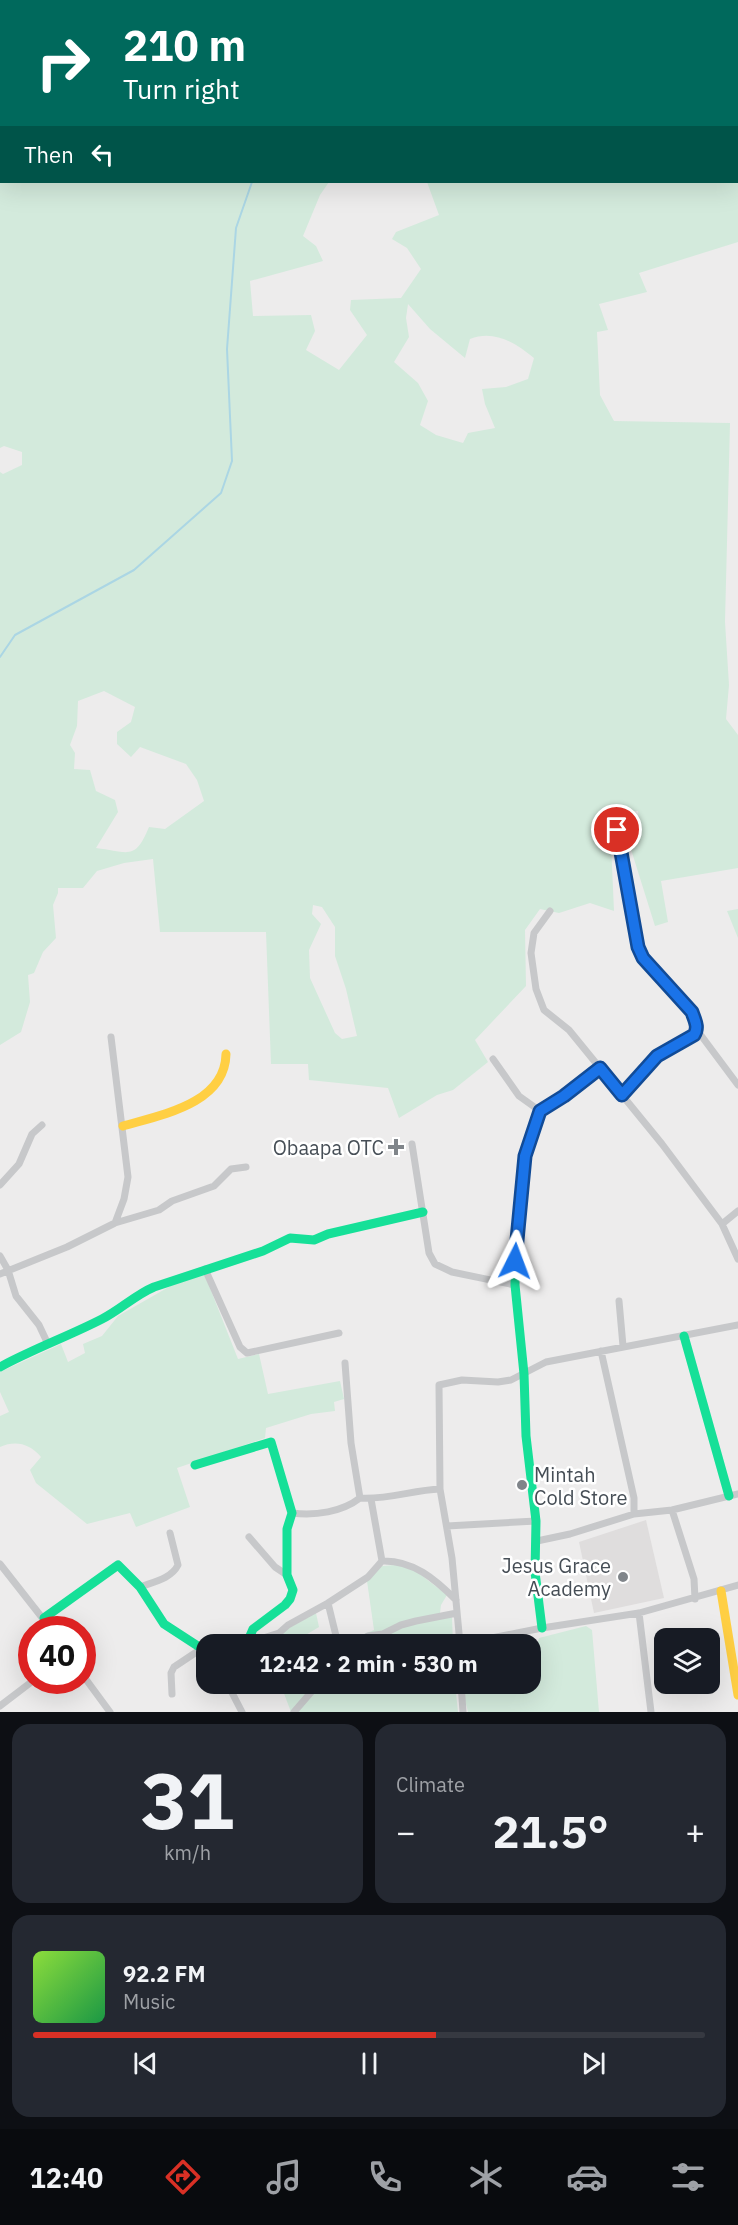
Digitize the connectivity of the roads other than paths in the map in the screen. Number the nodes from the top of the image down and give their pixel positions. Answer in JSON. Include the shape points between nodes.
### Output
{"nodes":[{"id":1,"x":617,"y":830,"type":"dead end"},
{"id":2,"x":550,"y":911,"type":"dead end"},
{"id":3,"x":697,"y":1030,"type":"junction"},
{"id":4,"x":111,"y":1037,"type":"dead end"},
{"id":5,"x":226,"y":1054,"type":"dead end"},
{"id":6,"x":493,"y":1059,"type":"dead end"},
{"id":7,"x":600,"y":1068,"type":"junction"},
{"id":8,"x":738,"y":1085,"type":"edge"},
{"id":9,"x":622,"y":1095,"type":"junction"},
{"id":10,"x":540,"y":1111,"type":"junction"},
{"id":11,"x":42,"y":1125,"type":"dead end"},
{"id":12,"x":123,"y":1126,"type":"junction"},
{"id":13,"x":412,"y":1144,"type":"dead end"},
{"id":14,"x":246,"y":1167,"type":"dead end"},
{"id":15,"x":0,"y":1185,"type":"edge"},
{"id":16,"x":738,"y":1211,"type":"edge"},
{"id":17,"x":423,"y":1212,"type":"junction"},
{"id":18,"x":116,"y":1223,"type":"junction"},
{"id":19,"x":722,"y":1224,"type":"junction"},
{"id":20,"x":0,"y":1257,"type":"edge"},
{"id":21,"x":738,"y":1259,"type":"edge"},
{"id":22,"x":205,"y":1269,"type":"junction"},
{"id":23,"x":8,"y":1270,"type":"junction"},
{"id":24,"x":0,"y":1274,"type":"edge"},
{"id":25,"x":514,"y":1285,"type":"junction"},
{"id":26,"x":619,"y":1301,"type":"dead end"},
{"id":27,"x":738,"y":1325,"type":"edge"},
{"id":28,"x":339,"y":1333,"type":"dead end"},
{"id":29,"x":684,"y":1336,"type":"junction"},
{"id":30,"x":47,"y":1342,"type":"junction"},
{"id":31,"x":623,"y":1346,"type":"junction"},
{"id":32,"x":601,"y":1351,"type":"junction"},
{"id":33,"x":345,"y":1363,"type":"dead end"},
{"id":34,"x":0,"y":1367,"type":"edge"},
{"id":35,"x":524,"y":1374,"type":"junction"},
{"id":36,"x":195,"y":1465,"type":"dead end"},
{"id":37,"x":440,"y":1489,"type":"junction"},
{"id":38,"x":733,"y":1495,"type":"edge"},
{"id":39,"x":360,"y":1498,"type":"junction"},
{"id":40,"x":372,"y":1499,"type":"junction"},
{"id":41,"x":672,"y":1510,"type":"junction"},
{"id":42,"x":292,"y":1514,"type":"junction"},
{"id":43,"x":634,"y":1514,"type":"junction"},
{"id":44,"x":536,"y":1521,"type":"junction"},
{"id":45,"x":447,"y":1526,"type":"junction"},
{"id":46,"x":170,"y":1533,"type":"dead end"},
{"id":47,"x":249,"y":1537,"type":"dead end"},
{"id":48,"x":537,"y":1541,"type":"junction"},
{"id":49,"x":382,"y":1561,"type":"junction"},
{"id":50,"x":0,"y":1564,"type":"edge"},
{"id":51,"x":287,"y":1575,"type":"junction"},
{"id":52,"x":738,"y":1585,"type":"edge"},
{"id":53,"x":140,"y":1587,"type":"junction"},
{"id":54,"x":721,"y":1591,"type":"junction"},
{"id":55,"x":695,"y":1599,"type":"junction"},
{"id":56,"x":456,"y":1600,"type":"junction"},
{"id":57,"x":328,"y":1603,"type":"junction"},
{"id":58,"x":457,"y":1613,"type":"junction"},
{"id":59,"x":639,"y":1613,"type":"junction"},
{"id":60,"x":42,"y":1616,"type":"edge"},
{"id":61,"x":47,"y":1616,"type":"edge"},
{"id":62,"x":542,"y":1628,"type":"junction"},
{"id":63,"x":250,"y":1634,"type":"edge"},
{"id":64,"x":273,"y":1634,"type":"edge"},
{"id":65,"x":336,"y":1634,"type":"edge"},
{"id":66,"x":383,"y":1634,"type":"edge"},
{"id":67,"x":459,"y":1634,"type":"edge"},
{"id":68,"x":511,"y":1634,"type":"edge"},
{"id":69,"x":196,"y":1646,"type":"edge"},
{"id":70,"x":196,"y":1656,"type":"edge"},
{"id":71,"x":18,"y":1692,"type":"edge"},
{"id":72,"x":96,"y":1693,"type":"edge"},
{"id":73,"x":172,"y":1694,"type":"dead end"},
{"id":74,"x":233,"y":1694,"type":"edge"},
{"id":75,"x":310,"y":1694,"type":"edge"},
{"id":76,"x":461,"y":1694,"type":"edge"},
{"id":77,"x":738,"y":1695,"type":"edge"},
{"id":78,"x":0,"y":1706,"type":"edge"},
{"id":79,"x":110,"y":1712,"type":"edge"},
{"id":80,"x":242,"y":1712,"type":"edge"},
{"id":81,"x":294,"y":1712,"type":"edge"},
{"id":82,"x":462,"y":1712,"type":"edge"},
{"id":83,"x":651,"y":1712,"type":"edge"}],
"edges":[{"from":1,"to":3,"type":"street","via":[[638,947],[643,958],[692,1012]]},
{"from":2,"to":7,"type":"street","via":[[534,933],[531,953],[536,989],[544,1010],[568,1030]]},
{"from":3,"to":8,"type":"street"},
{"from":3,"to":9,"type":"street","via":[[657,1056]]},
{"from":4,"to":12,"type":"street"},
{"from":5,"to":12,"type":"street","via":[[225,1070],[217,1084],[199,1098]]},
{"from":6,"to":10,"type":"street","via":[[519,1096]]},
{"from":7,"to":9,"type":"street"},
{"from":7,"to":10,"type":"street"},
{"from":9,"to":19,"type":"street"},
{"from":10,"to":25,"type":"street","via":[[525,1156]]},
{"from":11,"to":15,"type":"street","via":[[32,1134],[20,1164]]},
{"from":12,"to":18,"type":"street","via":[[128,1177]]},
{"from":13,"to":17,"type":"street"},
{"from":14,"to":18,"type":"street","via":[[231,1168],[214,1186]]},
{"from":16,"to":19,"type":"street"},
{"from":17,"to":22,"type":"street","via":[[314,1240],[290,1238]]},
{"from":17,"to":25,"type":"street","via":[[429,1253],[435,1264],[452,1272]]},
{"from":18,"to":23,"type":"street"},
{"from":19,"to":21,"type":"street"},
{"from":20,"to":23,"type":"street"},
{"from":22,"to":28,"type":"street","via":[[240,1347],[247,1353]]},
{"from":22,"to":30,"type":"street","via":[[143,1292],[110,1315]]},
{"from":23,"to":24,"type":"street"},
{"from":23,"to":30,"type":"street","via":[[15,1296],[39,1325]]},
{"from":25,"to":35,"type":"street"},
{"from":26,"to":31,"type":"street"},
{"from":27,"to":29,"type":"street"},
{"from":29,"to":31,"type":"street"},
{"from":29,"to":38,"type":"street"},
{"from":30,"to":34,"type":"street"},
{"from":31,"to":32,"type":"street"},
{"from":32,"to":35,"type":"street","via":[[546,1362]]},
{"from":32,"to":43,"type":"street","via":[[634,1497]]},
{"from":33,"to":39,"type":"street"},
{"from":35,"to":37,"type":"street","via":[[498,1382],[462,1380],[439,1385]]},
{"from":35,"to":44,"type":"street","via":[[526,1436]]},
{"from":36,"to":42,"type":"street","via":[[271,1442]]},
{"from":37,"to":40,"type":"street"},
{"from":37,"to":45,"type":"street"},
{"from":38,"to":41,"type":"street"},
{"from":39,"to":40,"type":"street"},
{"from":39,"to":42,"type":"street","via":[[336,1510]]},
{"from":40,"to":49,"type":"street"},
{"from":41,"to":43,"type":"street"},
{"from":41,"to":55,"type":"street","via":[[694,1579]]},
{"from":42,"to":51,"type":"street","via":[[287,1529]]},
{"from":43,"to":48,"type":"street"},
{"from":44,"to":45,"type":"street"},
{"from":44,"to":48,"type":"street"},
{"from":45,"to":56,"type":"street"},
{"from":46,"to":53,"type":"street","via":[[178,1565],[174,1572]]},
{"from":47,"to":51,"type":"street"},
{"from":48,"to":62,"type":"street","via":[[534,1572]]},
{"from":49,"to":56,"type":"street","via":[[399,1560],[416,1567]]},
{"from":49,"to":57,"type":"street","via":[[368,1577]]},
{"from":50,"to":60,"type":"street"},
{"from":51,"to":63,"type":"street","via":[[293,1590],[290,1599]]},
{"from":52,"to":54,"type":"street"},
{"from":53,"to":61,"type":"street","via":[[118,1565]]},
{"from":53,"to":69,"type":"street","via":[[164,1624]]},
{"from":54,"to":55,"type":"street"},
{"from":54,"to":77,"type":"street"},
{"from":55,"to":59,"type":"street"},
{"from":56,"to":58,"type":"street"},
{"from":57,"to":64,"type":"street"},
{"from":57,"to":65,"type":"street"},
{"from":58,"to":66,"type":"street","via":[[401,1625]]},
{"from":58,"to":67,"type":"street"},
{"from":59,"to":62,"type":"street"},
{"from":59,"to":83,"type":"street"},
{"from":62,"to":68,"type":"street"},
{"from":70,"to":73,"type":"street","via":[[174,1668]]},
{"from":71,"to":78,"type":"street"},
{"from":72,"to":79,"type":"street"},
{"from":74,"to":80,"type":"street"},
{"from":75,"to":81,"type":"street"},
{"from":76,"to":82,"type":"street"}]}
